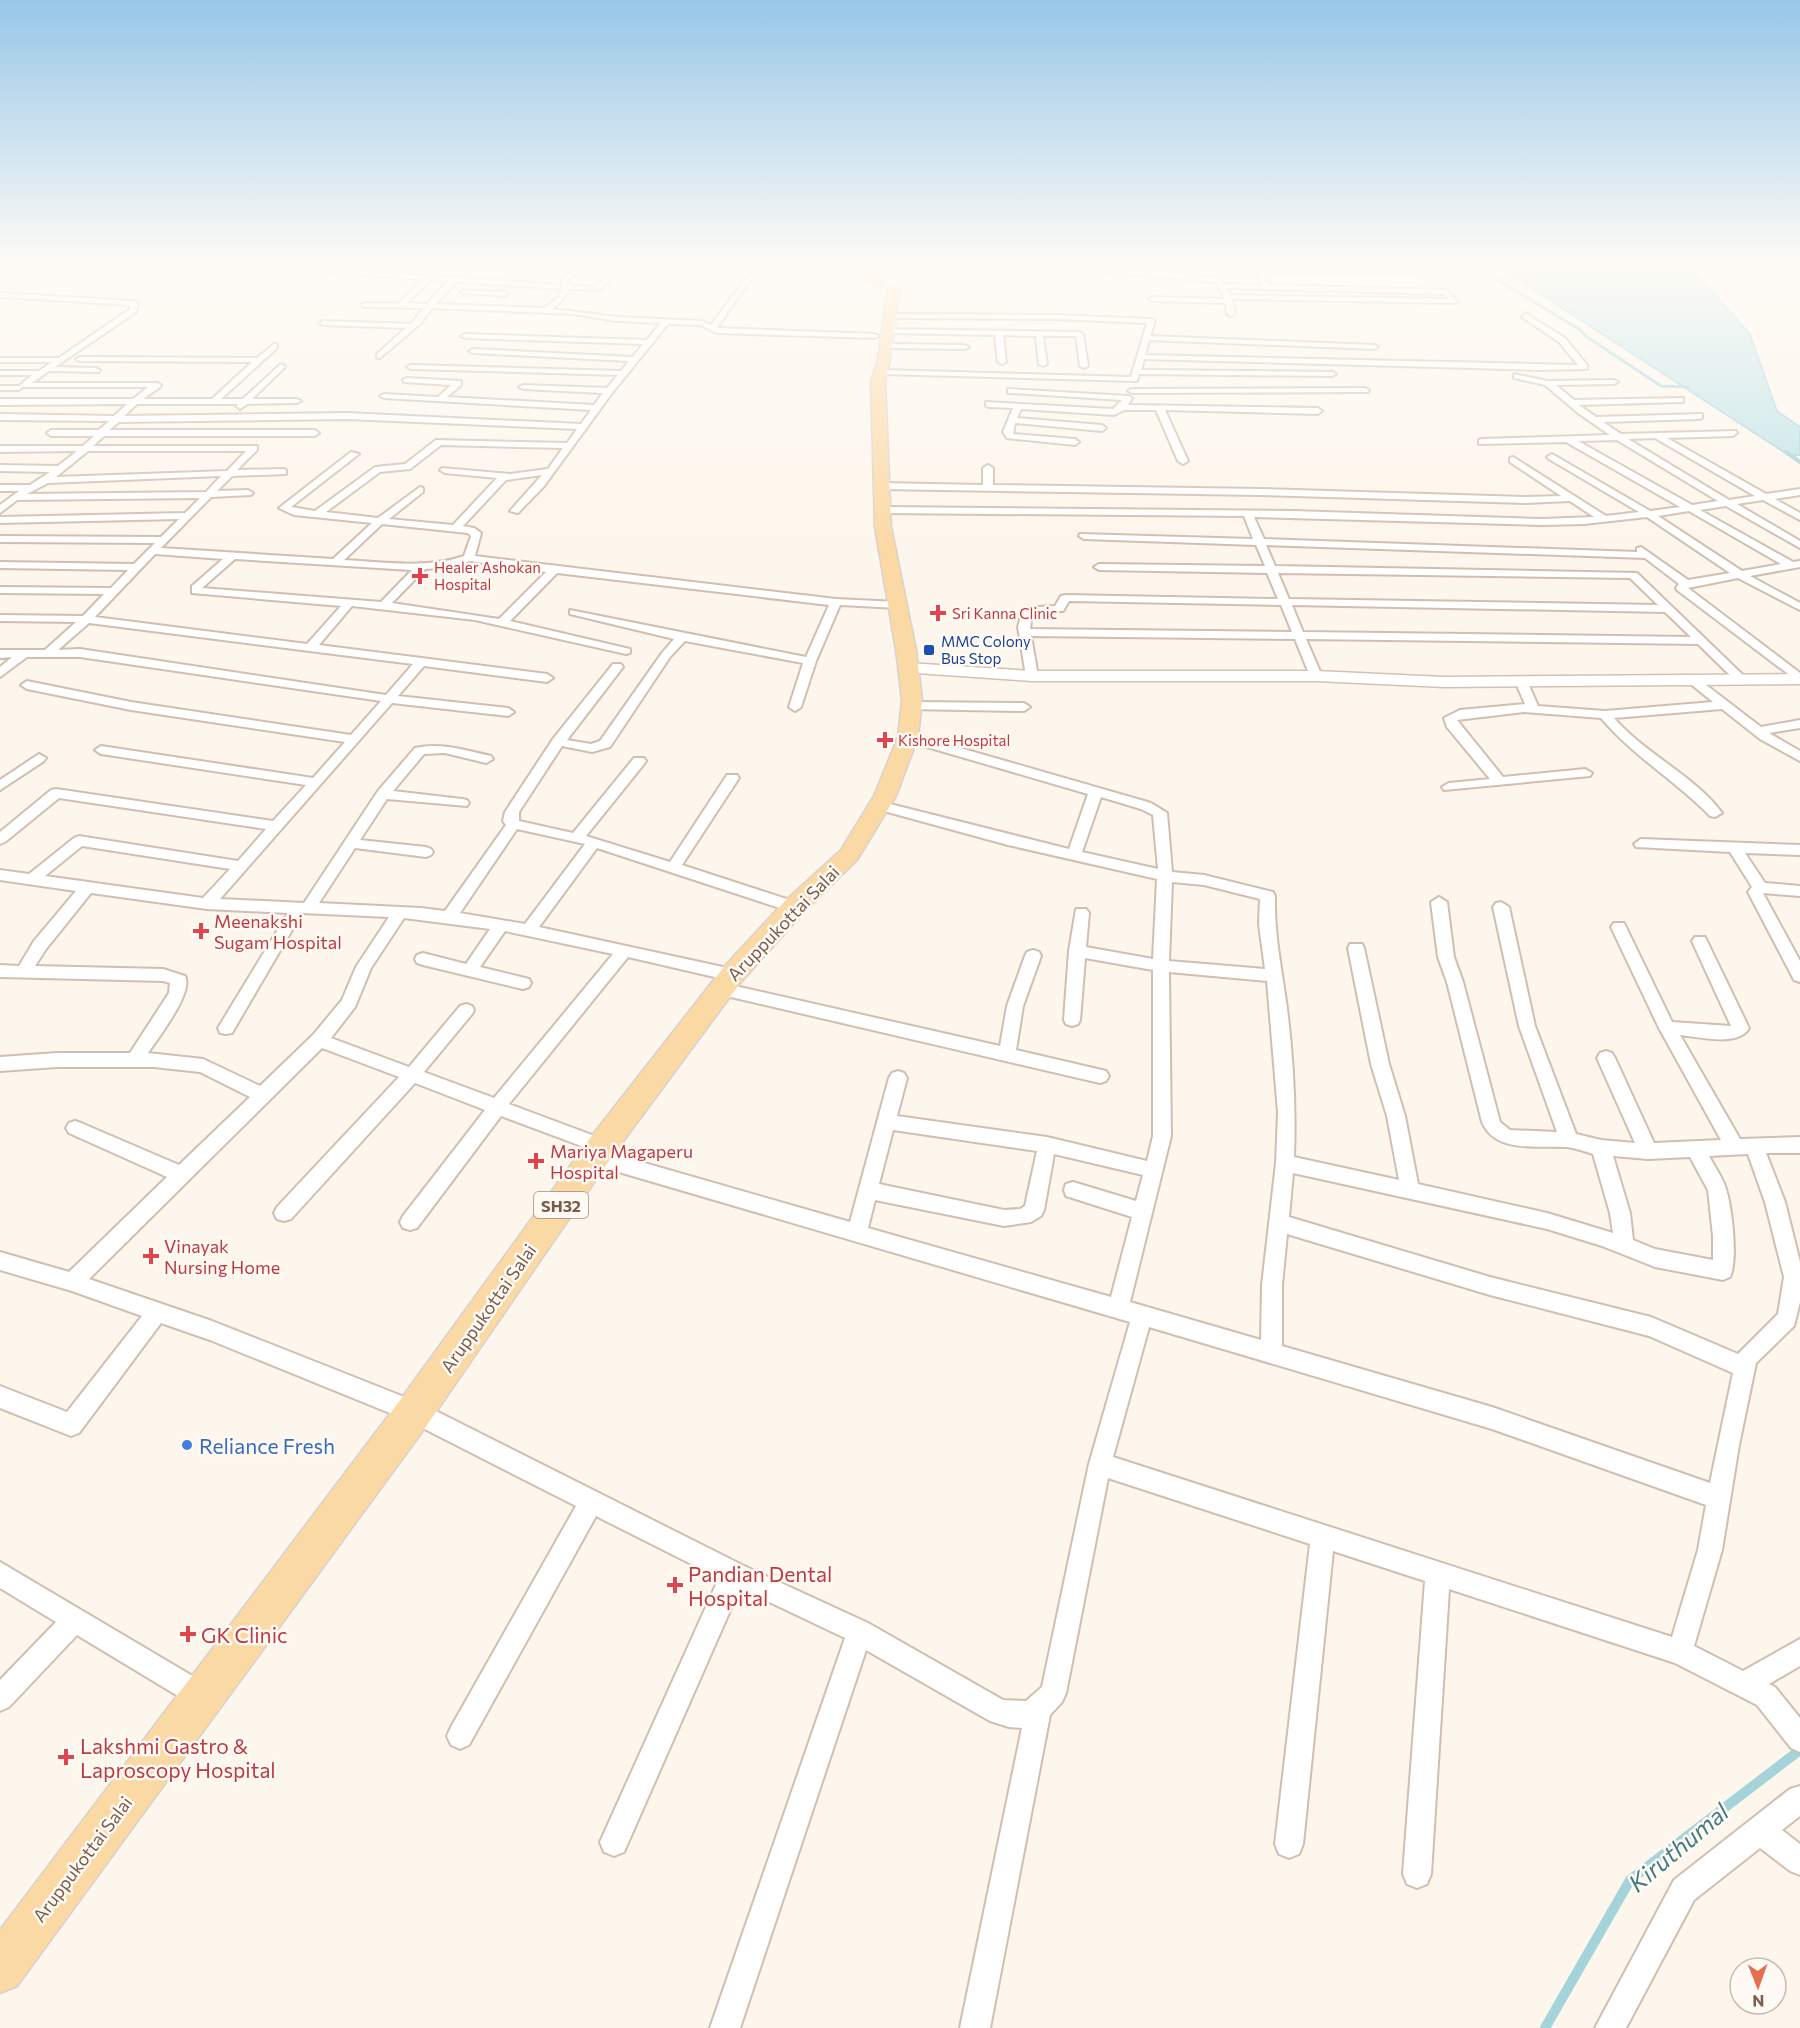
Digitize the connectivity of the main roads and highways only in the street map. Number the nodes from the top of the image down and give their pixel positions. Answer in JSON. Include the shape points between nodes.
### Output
{"nodes":[{"id":1,"x":873,"y":357,"type":"edge"},
{"id":2,"x":883,"y":357,"type":"edge"},
{"id":3,"x":880,"y":376,"type":"junction"},
{"id":4,"x":0,"y":1969,"type":"edge"}],
"edges":[{"from":1,"to":3,"type":"main road","name":"Aruppukottai Salai","number":"SH32","via":[[872,371]]},
{"from":2,"to":3,"type":"main road","name":"Aruppukottai Salai","number":"SH32"},
{"from":3,"to":4,"type":"main road","name":"Aruppukottai Salai","number":"SH32","via":[[882,498],[912,706],[908,737],[885,796],[849,855],[794,907],[727,982],[599,1152],[414,1412]]}]}
